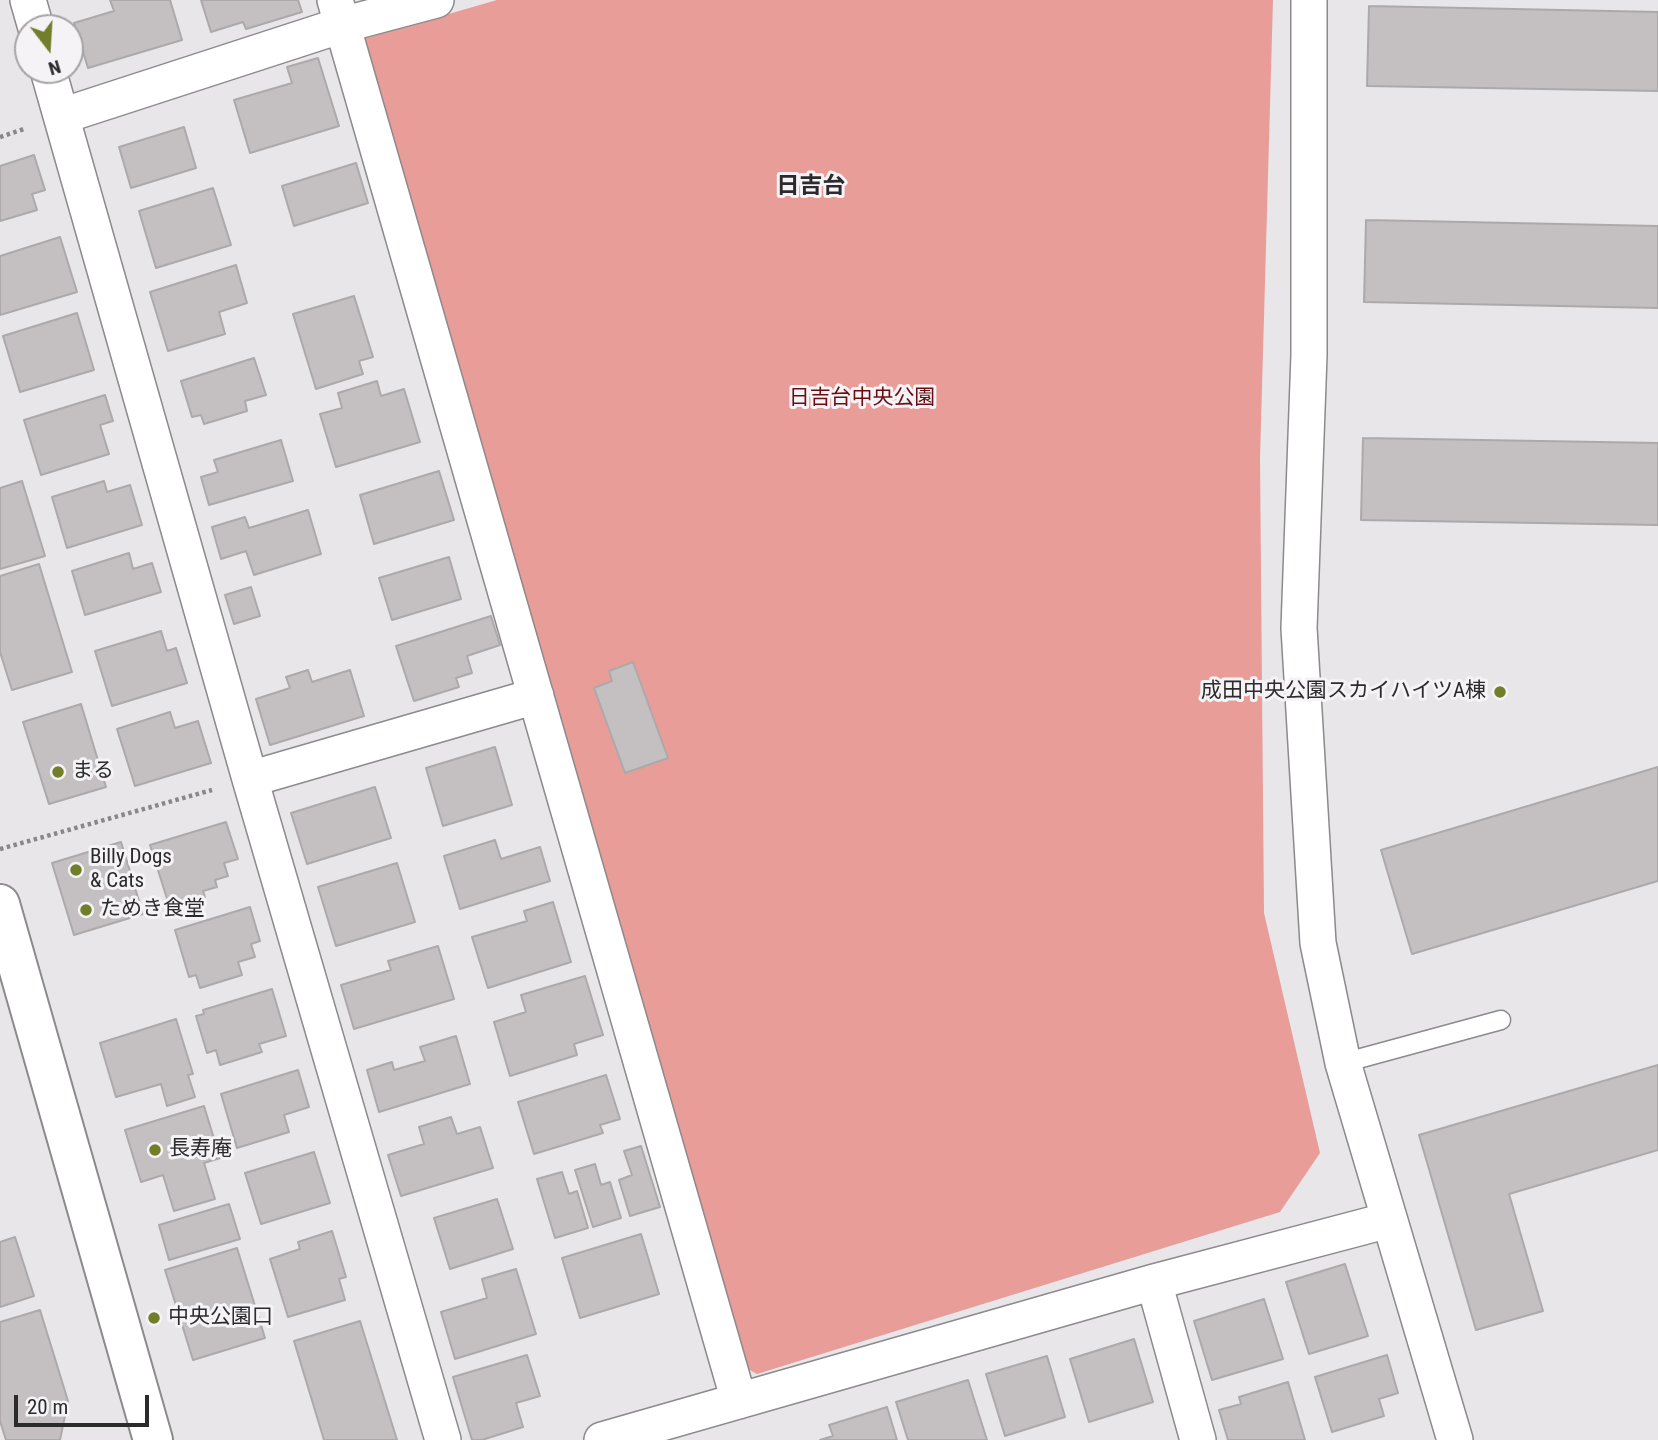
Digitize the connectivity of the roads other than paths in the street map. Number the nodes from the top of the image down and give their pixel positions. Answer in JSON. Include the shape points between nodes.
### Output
{"nodes":[{"id":1,"x":436,"y":0,"type":"edge"},
{"id":2,"x":1309,"y":0,"type":"edge"},
{"id":3,"x":339,"y":13,"type":"edge"},
{"id":4,"x":52,"y":84,"type":"edge"},
{"id":5,"x":62,"y":116,"type":"junction"},
{"id":6,"x":536,"y":695,"type":"junction"},
{"id":7,"x":250,"y":779,"type":"junction"},
{"id":8,"x":0,"y":904,"type":"edge"},
{"id":9,"x":1501,"y":1020,"type":"dead end"},
{"id":10,"x":1343,"y":1063,"type":"junction"},
{"id":11,"x":1390,"y":1220,"type":"junction"},
{"id":12,"x":1154,"y":1282,"type":"junction"},
{"id":13,"x":739,"y":1401,"type":"junction"},
{"id":14,"x":153,"y":1440,"type":"edge"},
{"id":15,"x":443,"y":1440,"type":"edge"},
{"id":16,"x":602,"y":1440,"type":"edge"},
{"id":17,"x":1198,"y":1440,"type":"edge"},
{"id":18,"x":1455,"y":1440,"type":"edge"}],
"edges":[{"from":1,"to":3,"type":"street"},
{"from":2,"to":10,"type":"street","via":[[1309,355],[1299,628],[1318,943]]},
{"from":3,"to":5,"type":"street"},
{"from":3,"to":6,"type":"street"},
{"from":4,"to":5,"type":"street"},
{"from":5,"to":7,"type":"street"},
{"from":6,"to":7,"type":"street"},
{"from":6,"to":13,"type":"street"},
{"from":7,"to":15,"type":"street"},
{"from":8,"to":14,"type":"street"},
{"from":9,"to":10,"type":"lane"},
{"from":10,"to":11,"type":"street"},
{"from":11,"to":12,"type":"street"},
{"from":11,"to":18,"type":"street"},
{"from":12,"to":13,"type":"street"},
{"from":12,"to":17,"type":"street"},
{"from":13,"to":16,"type":"street"}]}
